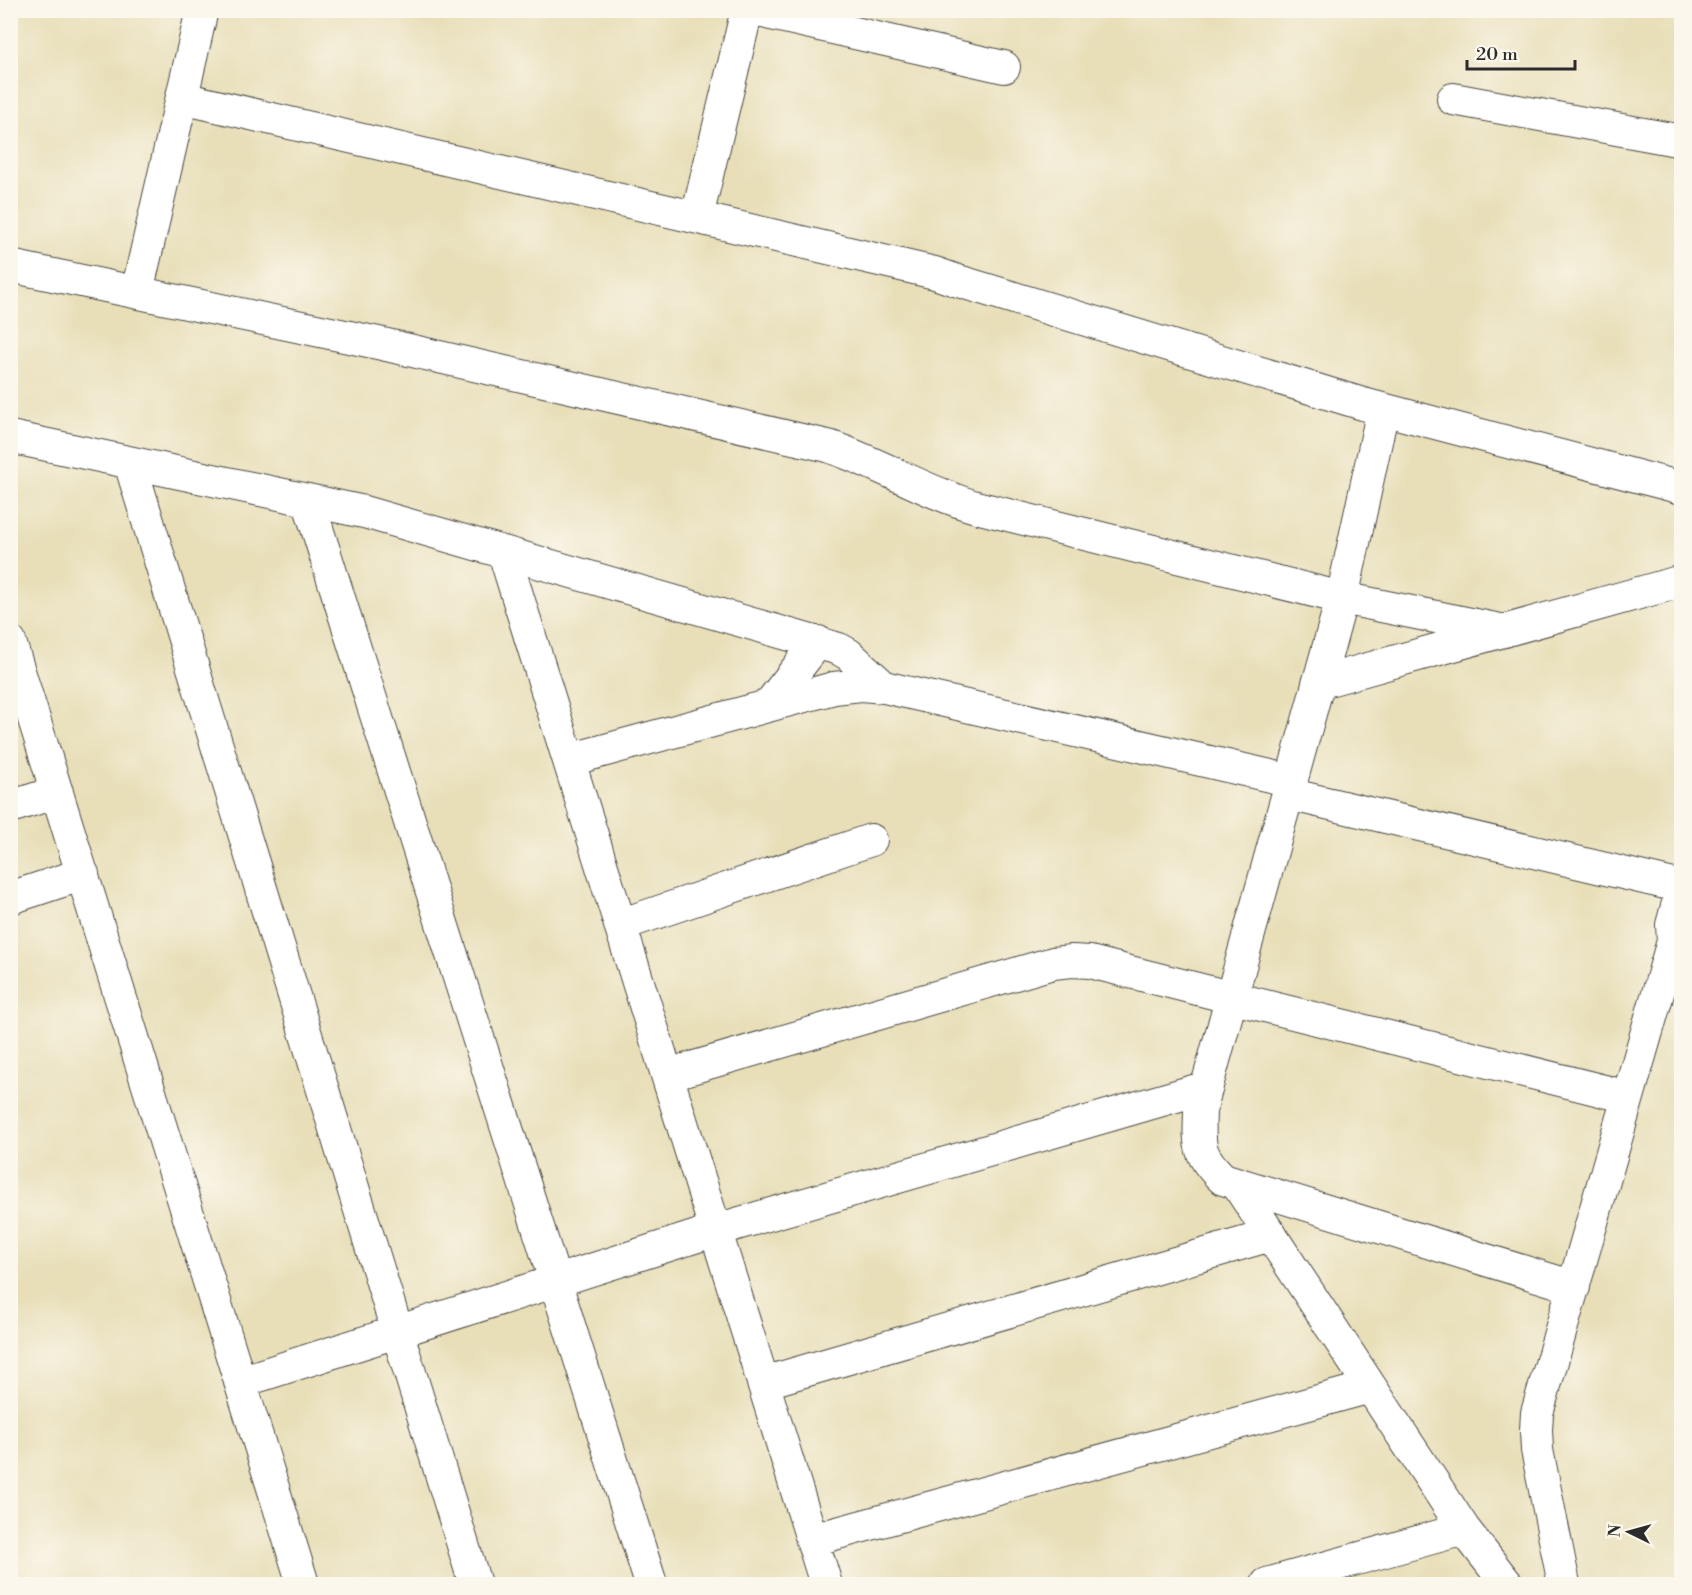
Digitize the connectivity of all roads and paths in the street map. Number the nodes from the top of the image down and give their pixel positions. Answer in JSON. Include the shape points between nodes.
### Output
{"nodes":[{"id":1,"x":202,"y":10,"type":"edge"},
{"id":2,"x":747,"y":10,"type":"edge"},
{"id":3,"x":754,"y":10,"type":"edge"},
{"id":4,"x":1004,"y":67,"type":"dead end"},
{"id":5,"x":182,"y":98,"type":"junction"},
{"id":6,"x":1453,"y":99,"type":"dead end"},
{"id":7,"x":1682,"y":141,"type":"edge"},
{"id":8,"x":697,"y":217,"type":"junction"},
{"id":9,"x":10,"y":266,"type":"edge"},
{"id":10,"x":137,"y":292,"type":"junction"},
{"id":11,"x":1383,"y":409,"type":"junction"},
{"id":12,"x":10,"y":437,"type":"edge"},
{"id":13,"x":130,"y":463,"type":"junction"},
{"id":14,"x":1682,"y":488,"type":"edge"},
{"id":15,"x":308,"y":500,"type":"junction"},
{"id":16,"x":504,"y":553,"type":"junction"},
{"id":17,"x":1682,"y":581,"type":"edge"},
{"id":18,"x":1342,"y":598,"type":"junction"},
{"id":19,"x":1505,"y":631,"type":"junction"},
{"id":20,"x":10,"y":642,"type":"edge"},
{"id":21,"x":818,"y":642,"type":"junction"},
{"id":22,"x":1318,"y":683,"type":"junction"},
{"id":23,"x":884,"y":687,"type":"junction"},
{"id":24,"x":768,"y":706,"type":"junction"},
{"id":25,"x":22,"y":718,"type":"edge"},
{"id":26,"x":569,"y":760,"type":"junction"},
{"id":27,"x":1290,"y":787,"type":"junction"},
{"id":28,"x":57,"y":792,"type":"junction"},
{"id":29,"x":10,"y":807,"type":"edge"},
{"id":30,"x":871,"y":840,"type":"dead end"},
{"id":31,"x":83,"y":874,"type":"junction"},
{"id":32,"x":1682,"y":888,"type":"edge"},
{"id":33,"x":10,"y":898,"type":"edge"},
{"id":34,"x":620,"y":925,"type":"junction"},
{"id":35,"x":1677,"y":948,"type":"edge"},
{"id":36,"x":1232,"y":997,"type":"junction"},
{"id":37,"x":667,"y":1075,"type":"junction"},
{"id":38,"x":1207,"y":1087,"type":"junction"},
{"id":39,"x":1628,"y":1097,"type":"junction"},
{"id":40,"x":1237,"y":1184,"type":"junction"},
{"id":41,"x":716,"y":1230,"type":"junction"},
{"id":42,"x":1270,"y":1235,"type":"junction"},
{"id":43,"x":555,"y":1281,"type":"junction"},
{"id":44,"x":1574,"y":1287,"type":"junction"},
{"id":45,"x":398,"y":1333,"type":"junction"},
{"id":46,"x":240,"y":1382,"type":"junction"},
{"id":47,"x":763,"y":1383,"type":"junction"},
{"id":48,"x":1370,"y":1387,"type":"junction"},
{"id":49,"x":1464,"y":1529,"type":"junction"},
{"id":50,"x":812,"y":1540,"type":"junction"},
{"id":51,"x":303,"y":1584,"type":"edge"},
{"id":52,"x":475,"y":1584,"type":"edge"},
{"id":53,"x":651,"y":1584,"type":"edge"},
{"id":54,"x":826,"y":1584,"type":"edge"},
{"id":55,"x":1267,"y":1584,"type":"edge"},
{"id":56,"x":1507,"y":1584,"type":"edge"},
{"id":57,"x":1564,"y":1584,"type":"edge"}],
"edges":[{"from":1,"to":5,"type":"street"},
{"from":2,"to":8,"type":"street"},
{"from":3,"to":4,"type":"street"},
{"from":5,"to":8,"type":"street"},
{"from":5,"to":10,"type":"street"},
{"from":6,"to":7,"type":"street"},
{"from":8,"to":11,"type":"street","via":[[935,273]]},
{"from":9,"to":10,"type":"street"},
{"from":10,"to":18,"type":"street","via":[[828,446],[952,500]]},
{"from":11,"to":14,"type":"street"},
{"from":11,"to":18,"type":"street"},
{"from":12,"to":13,"type":"street"},
{"from":13,"to":15,"type":"street"},
{"from":13,"to":45,"type":"street"},
{"from":15,"to":16,"type":"street","via":[[364,512]]},
{"from":15,"to":43,"type":"street"},
{"from":16,"to":21,"type":"street"},
{"from":16,"to":26,"type":"street"},
{"from":17,"to":19,"type":"street"},
{"from":18,"to":19,"type":"street"},
{"from":18,"to":22,"type":"street"},
{"from":19,"to":22,"type":"street"},
{"from":20,"to":25,"type":"street"},
{"from":21,"to":23,"type":"street","via":[[848,654]]},
{"from":21,"to":24,"type":"street"},
{"from":22,"to":27,"type":"street"},
{"from":23,"to":24,"type":"street","via":[[834,688]]},
{"from":23,"to":27,"type":"street"},
{"from":24,"to":26,"type":"street"},
{"from":25,"to":28,"type":"street"},
{"from":26,"to":34,"type":"street"},
{"from":27,"to":32,"type":"street"},
{"from":27,"to":36,"type":"street"},
{"from":28,"to":29,"type":"street"},
{"from":28,"to":31,"type":"street"},
{"from":30,"to":34,"type":"street"},
{"from":31,"to":33,"type":"street"},
{"from":31,"to":46,"type":"street"},
{"from":32,"to":35,"type":"street","via":[[1672,925]]},
{"from":34,"to":37,"type":"street"},
{"from":35,"to":39,"type":"street"},
{"from":36,"to":37,"type":"street","via":[[1090,962],[1053,963]]},
{"from":36,"to":38,"type":"street"},
{"from":36,"to":39,"type":"street"},
{"from":37,"to":41,"type":"street"},
{"from":38,"to":40,"type":"street","via":[[1200,1111],[1199,1142],[1208,1165],[1223,1179]]},
{"from":38,"to":41,"type":"street"},
{"from":39,"to":44,"type":"street"},
{"from":40,"to":42,"type":"street"},
{"from":40,"to":44,"type":"street"},
{"from":41,"to":43,"type":"street"},
{"from":41,"to":47,"type":"street"},
{"from":42,"to":47,"type":"street"},
{"from":42,"to":48,"type":"street"},
{"from":43,"to":45,"type":"street"},
{"from":43,"to":53,"type":"street"},
{"from":44,"to":57,"type":"street","via":[[1537,1413],[1536,1430]]},
{"from":45,"to":46,"type":"street"},
{"from":45,"to":52,"type":"street"},
{"from":46,"to":51,"type":"street"},
{"from":47,"to":50,"type":"street"},
{"from":48,"to":49,"type":"street"},
{"from":48,"to":50,"type":"street"},
{"from":49,"to":55,"type":"street"},
{"from":49,"to":56,"type":"street"},
{"from":50,"to":54,"type":"street"}]}
